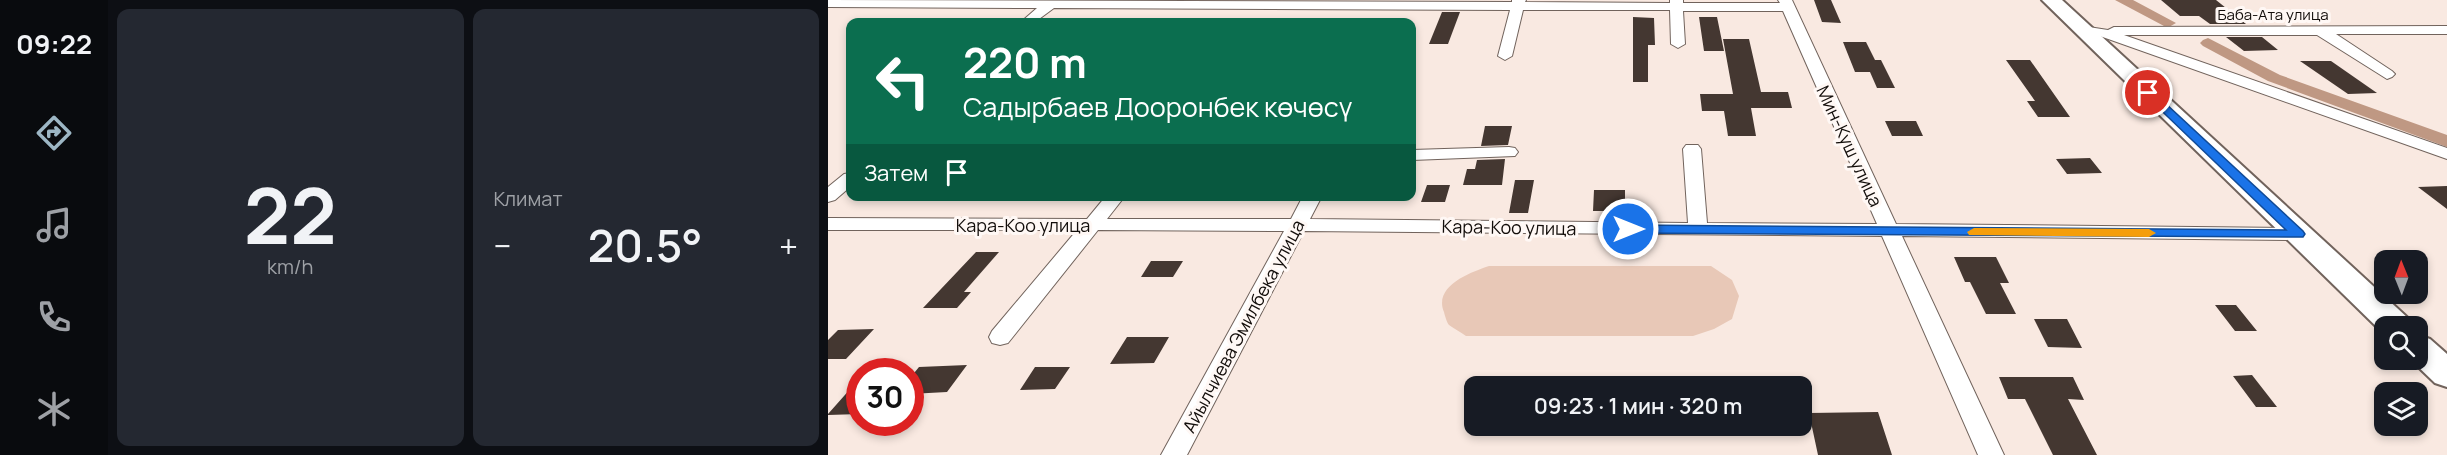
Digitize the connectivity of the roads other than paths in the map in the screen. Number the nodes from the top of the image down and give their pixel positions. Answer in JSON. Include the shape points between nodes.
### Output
{"nodes":[{"id":1,"x":2051,"y":0,"type":"edge"},
{"id":2,"x":1145,"y":2,"type":"edge"},
{"id":3,"x":1307,"y":2,"type":"edge"},
{"id":4,"x":1416,"y":2,"type":"edge"},
{"id":5,"x":1518,"y":2,"type":"edge"},
{"id":6,"x":1051,"y":4,"type":"junction"},
{"id":7,"x":1270,"y":4,"type":"junction"},
{"id":8,"x":1676,"y":4,"type":"edge"},
{"id":9,"x":1786,"y":4,"type":"edge"},
{"id":10,"x":830,"y":5,"type":"edge"},
{"id":11,"x":1032,"y":18,"type":"edge"},
{"id":12,"x":1259,"y":18,"type":"edge"},
{"id":13,"x":1409,"y":18,"type":"edge"},
{"id":14,"x":2319,"y":30,"type":"junction"},
{"id":15,"x":2447,"y":30,"type":"edge"},
{"id":16,"x":2091,"y":31,"type":"junction"},
{"id":17,"x":1678,"y":44,"type":"dead end"},
{"id":18,"x":1505,"y":56,"type":"dead end"},
{"id":19,"x":2387,"y":74,"type":"dead end"},
{"id":20,"x":1692,"y":149,"type":"dead end"},
{"id":21,"x":1509,"y":152,"type":"dead end"},
{"id":22,"x":2447,"y":154,"type":"edge"},
{"id":23,"x":1416,"y":156,"type":"edge"},
{"id":24,"x":846,"y":181,"type":"edge"},
{"id":25,"x":828,"y":196,"type":"edge"},
{"id":26,"x":1112,"y":201,"type":"edge"},
{"id":27,"x":1310,"y":201,"type":"edge"},
{"id":28,"x":828,"y":224,"type":"edge"},
{"id":29,"x":1296,"y":225,"type":"junction"},
{"id":30,"x":1090,"y":226,"type":"junction"},
{"id":31,"x":1698,"y":230,"type":"junction"},
{"id":32,"x":1889,"y":231,"type":"junction"},
{"id":33,"x":2299,"y":234,"type":"junction"},
{"id":34,"x":2385,"y":316,"type":"edge"},
{"id":35,"x":1000,"y":337,"type":"dead end"},
{"id":36,"x":2428,"y":356,"type":"edge"},
{"id":37,"x":2447,"y":374,"type":"edge"},
{"id":38,"x":1174,"y":455,"type":"edge"},
{"id":39,"x":1991,"y":455,"type":"edge"}],
"edges":[{"from":1,"to":16,"type":"main road"},
{"from":2,"to":6,"type":"street"},
{"from":2,"to":7,"type":"street"},
{"from":3,"to":4,"type":"street"},
{"from":3,"to":7,"type":"street"},
{"from":4,"to":5,"type":"street"},
{"from":4,"to":13,"type":"street"},
{"from":5,"to":8,"type":"street"},
{"from":5,"to":18,"type":"street"},
{"from":6,"to":10,"type":"street"},
{"from":6,"to":11,"type":"street"},
{"from":7,"to":12,"type":"street"},
{"from":8,"to":9,"type":"street"},
{"from":8,"to":17,"type":"street"},
{"from":9,"to":32,"type":"street","name":"Мин-Куш улица"},
{"from":14,"to":15,"type":"street","name":"Баба-Ата улица"},
{"from":14,"to":16,"type":"street","name":"Баба-Ата улица"},
{"from":14,"to":19,"type":"street"},
{"from":16,"to":22,"type":"street"},
{"from":16,"to":33,"type":"main road"},
{"from":20,"to":31,"type":"street"},
{"from":21,"to":23,"type":"street"},
{"from":24,"to":25,"type":"street"},
{"from":26,"to":30,"type":"street"},
{"from":27,"to":29,"type":"street","name":"Айылчиева Эмилбека улица"},
{"from":28,"to":30,"type":"street","name":"Кара-Коо улица"},
{"from":29,"to":30,"type":"street","name":"Кара-Коо улица"},
{"from":29,"to":31,"type":"street","name":"Кара-Коо улица"},
{"from":29,"to":38,"type":"street","name":"Айылчиева Эмилбека улица"},
{"from":30,"to":35,"type":"street"},
{"from":31,"to":32,"type":"street","name":"Кара-Коо улица"},
{"from":32,"to":33,"type":"street","name":"Кара-Коо улица"},
{"from":32,"to":39,"type":"street","name":"Мин-Куш улица"},
{"from":33,"to":34,"type":"main road"},
{"from":36,"to":37,"type":"main road"}]}
